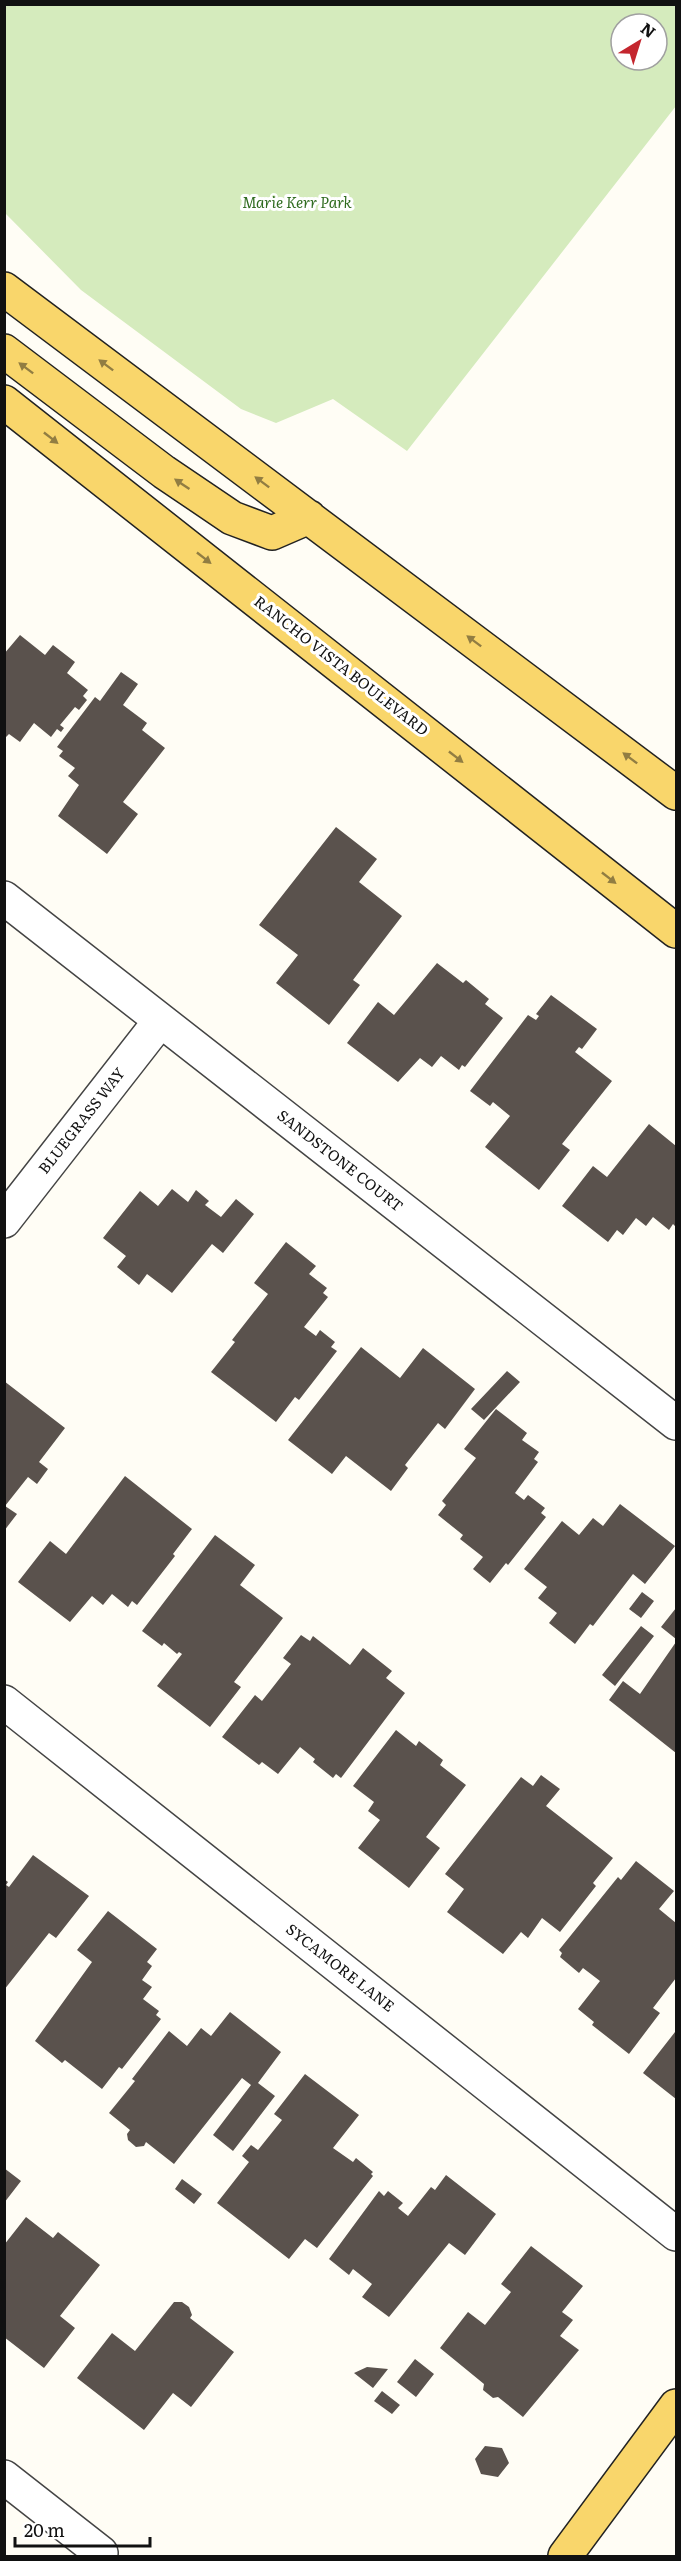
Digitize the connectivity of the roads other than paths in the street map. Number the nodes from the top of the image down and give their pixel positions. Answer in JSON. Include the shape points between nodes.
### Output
{"nodes":[{"id":1,"x":4,"y":289,"type":"edge"},
{"id":2,"x":4,"y":351,"type":"edge"},
{"id":3,"x":4,"y":402,"type":"edge"},
{"id":4,"x":309,"y":517,"type":"junction"},
{"id":5,"x":676,"y":793,"type":"edge"},
{"id":6,"x":4,"y":898,"type":"edge"},
{"id":7,"x":676,"y":931,"type":"edge"},
{"id":8,"x":160,"y":1021,"type":"junction"},
{"id":9,"x":4,"y":1221,"type":"edge"},
{"id":10,"x":676,"y":1423,"type":"edge"},
{"id":11,"x":4,"y":1702,"type":"edge"},
{"id":12,"x":676,"y":2234,"type":"edge"},
{"id":13,"x":676,"y":2406,"type":"edge"},
{"id":14,"x":4,"y":2477,"type":"edge"},
{"id":15,"x":99,"y":2555,"type":"edge"},
{"id":16,"x":565,"y":2556,"type":"edge"}],
"edges":[{"from":4,"to":1,"type":"main road","one_way":true},
{"from":4,"to":2,"type":"main road","one_way":true,"via":[[272,532],[232,518],[164,472]]},
{"from":3,"to":7,"type":"main road","name":"RANCHO VISTA BOULEVARD","one_way":true},
{"from":5,"to":4,"type":"main road","one_way":true},
{"from":6,"to":8,"type":"street","name":"SANDSTONE COURT"},
{"from":8,"to":9,"type":"street","name":"BLUEGRASS WAY"},
{"from":8,"to":10,"type":"street","name":"SANDSTONE COURT"},
{"from":11,"to":12,"type":"street","name":"SYCAMORE LANE"},
{"from":13,"to":16,"type":"main road"},
{"from":14,"to":15,"type":"street"}]}
